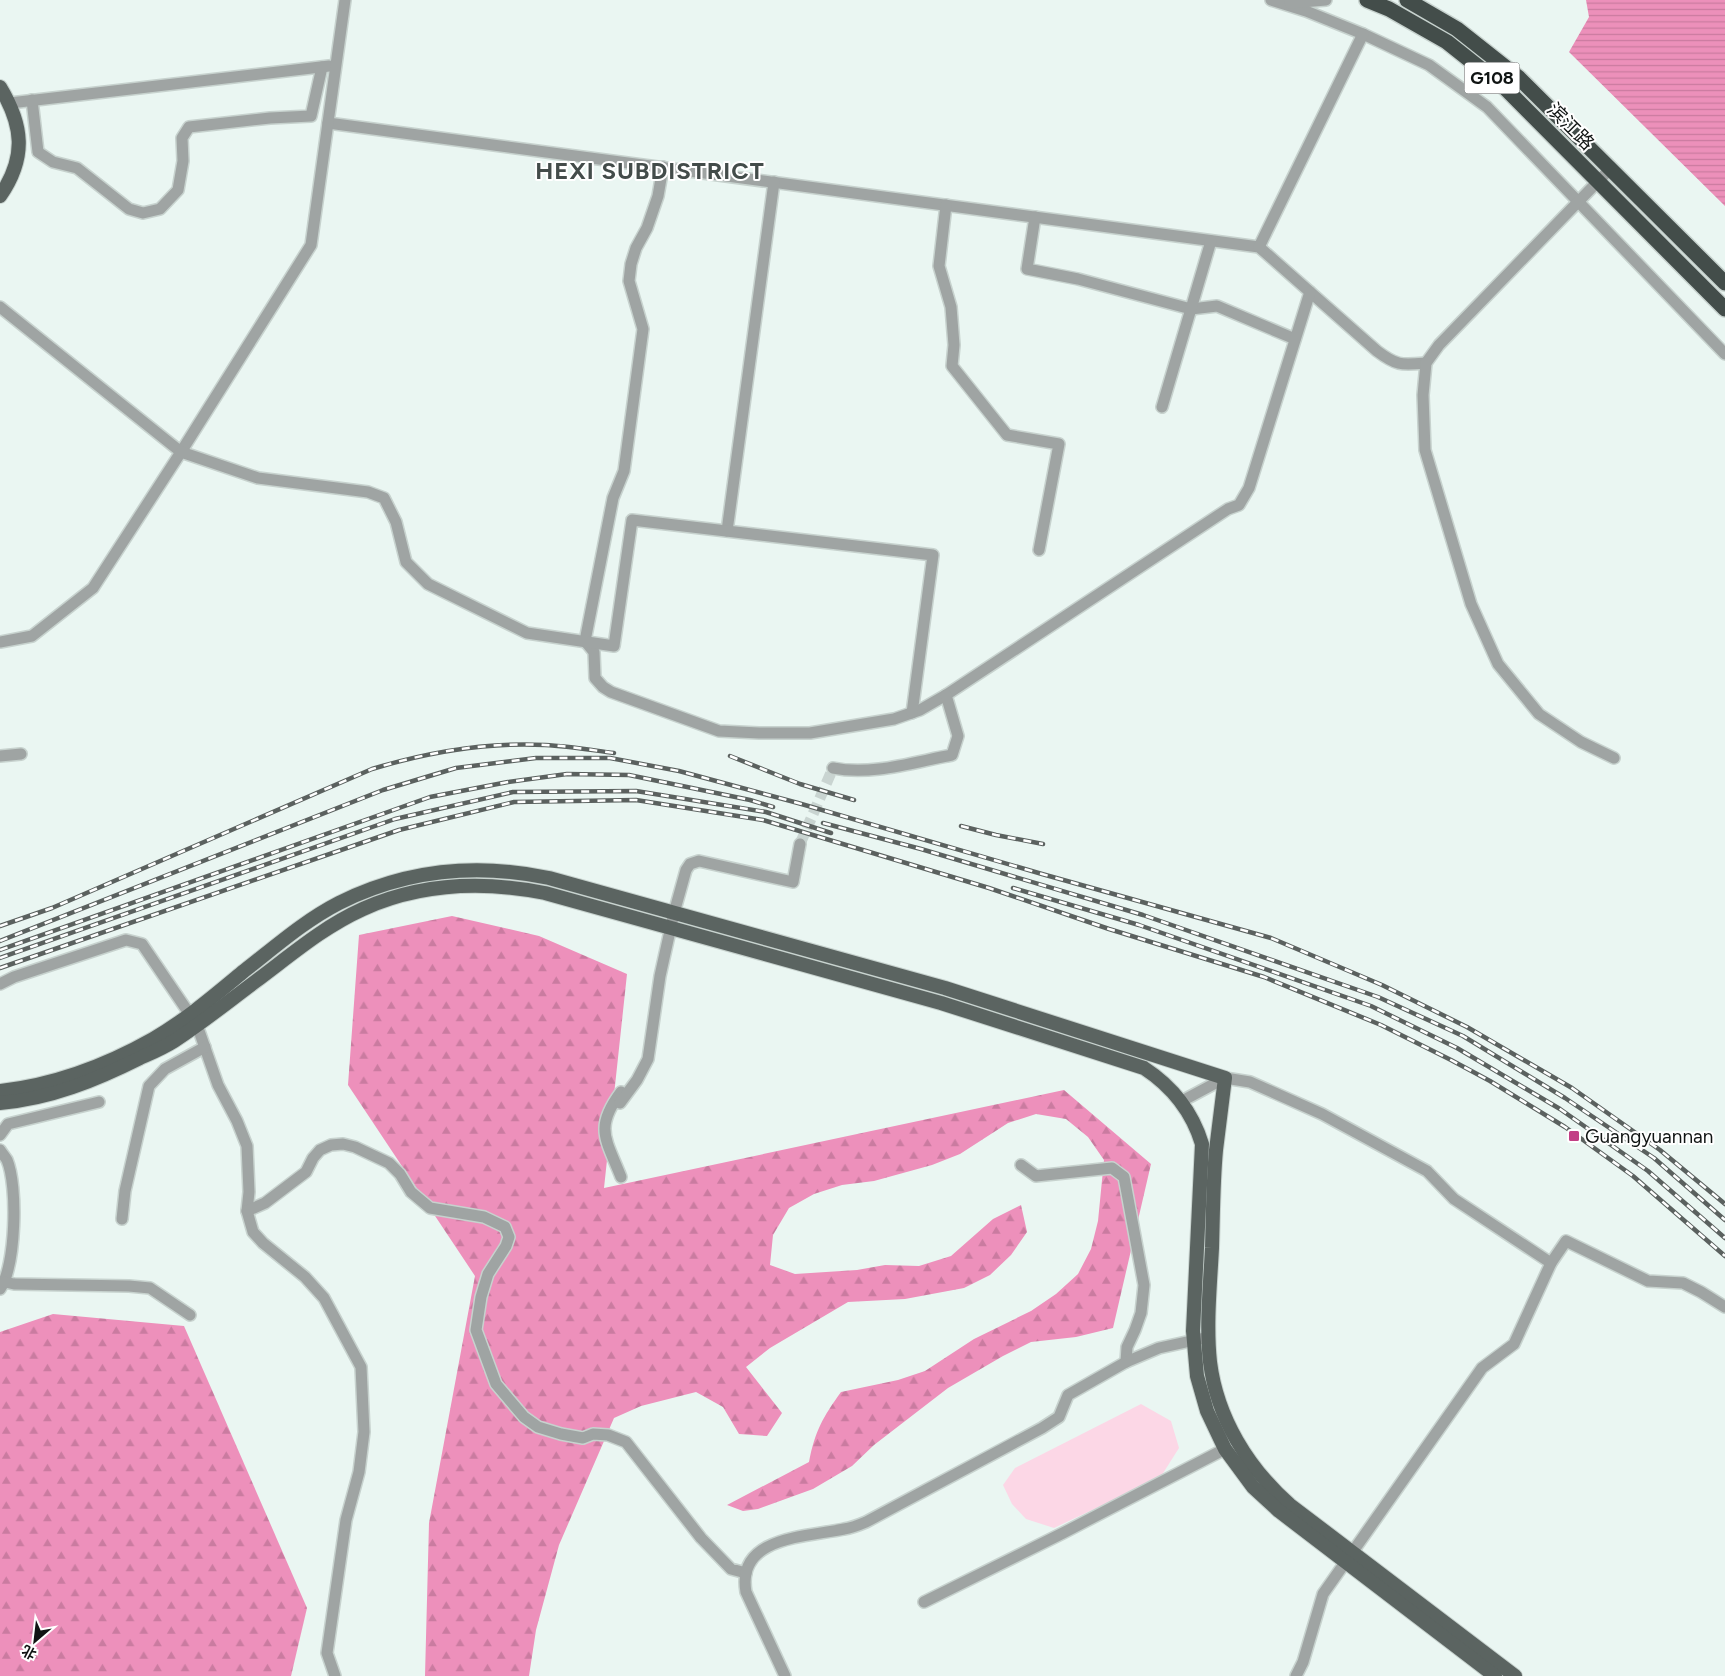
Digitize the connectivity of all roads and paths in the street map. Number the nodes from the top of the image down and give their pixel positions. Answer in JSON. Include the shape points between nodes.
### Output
{"nodes":[{"id":1,"x":345,"y":0,"type":"edge"},
{"id":2,"x":1271,"y":0,"type":"edge"},
{"id":3,"x":1326,"y":0,"type":"edge"},
{"id":4,"x":1367,"y":0,"type":"edge"},
{"id":5,"x":1407,"y":0,"type":"edge"},
{"id":6,"x":1283,"y":3,"type":"junction"},
{"id":7,"x":1363,"y":34,"type":"junction"},
{"id":8,"x":336,"y":65,"type":"junction"},
{"id":9,"x":322,"y":67,"type":"junction"},
{"id":10,"x":0,"y":87,"type":"edge"},
{"id":11,"x":32,"y":100,"type":"junction"},
{"id":12,"x":10,"y":103,"type":"junction"},
{"id":13,"x":328,"y":123,"type":"junction"},
{"id":14,"x":663,"y":167,"type":"junction"},
{"id":15,"x":1611,"y":168,"type":"junction"},
{"id":16,"x":1598,"y":181,"type":"junction"},
{"id":17,"x":774,"y":182,"type":"junction"},
{"id":18,"x":0,"y":196,"type":"edge"},
{"id":19,"x":1579,"y":202,"type":"junction"},
{"id":20,"x":946,"y":206,"type":"junction"},
{"id":21,"x":1035,"y":217,"type":"junction"},
{"id":22,"x":1211,"y":241,"type":"junction"},
{"id":23,"x":1259,"y":247,"type":"junction"},
{"id":24,"x":1725,"y":284,"type":"edge"},
{"id":25,"x":1310,"y":292,"type":"junction"},
{"id":26,"x":0,"y":307,"type":"edge"},
{"id":27,"x":1191,"y":309,"type":"junction"},
{"id":28,"x":1725,"y":309,"type":"edge"},
{"id":29,"x":1295,"y":339,"type":"junction"},
{"id":30,"x":1725,"y":354,"type":"edge"},
{"id":31,"x":1426,"y":363,"type":"junction"},
{"id":32,"x":1162,"y":407,"type":"dead end"},
{"id":33,"x":181,"y":452,"type":"junction"},
{"id":34,"x":727,"y":531,"type":"junction"},
{"id":35,"x":1039,"y":550,"type":"dead end"},
{"id":36,"x":585,"y":641,"type":"junction"},
{"id":37,"x":0,"y":642,"type":"edge"},
{"id":38,"x":946,"y":695,"type":"junction"},
{"id":39,"x":912,"y":713,"type":"junction"},
{"id":40,"x":21,"y":754,"type":"dead end"},
{"id":41,"x":0,"y":756,"type":"edge"},
{"id":42,"x":1614,"y":758,"type":"dead end"},
{"id":43,"x":833,"y":768,"type":"dead end"},
{"id":44,"x":800,"y":844,"type":"tunnel mouth"},
{"id":45,"x":674,"y":913,"type":"junction"},
{"id":46,"x":670,"y":928,"type":"junction"},
{"id":47,"x":0,"y":984,"type":"edge"},
{"id":48,"x":194,"y":1020,"type":"junction"},
{"id":49,"x":651,"y":1030,"type":"junction"},
{"id":50,"x":205,"y":1047,"type":"junction"},
{"id":51,"x":1225,"y":1078,"type":"junction"},
{"id":52,"x":0,"y":1090,"type":"edge"},
{"id":53,"x":1182,"y":1101,"type":"junction"},
{"id":54,"x":99,"y":1102,"type":"dead end"},
{"id":55,"x":0,"y":1103,"type":"edge"},
{"id":56,"x":620,"y":1103,"type":"dead end"},
{"id":57,"x":0,"y":1136,"type":"edge"},
{"id":58,"x":0,"y":1150,"type":"edge"},
{"id":59,"x":1021,"y":1165,"type":"dead end"},
{"id":60,"x":622,"y":1177,"type":"dead end"},
{"id":61,"x":247,"y":1212,"type":"junction"},
{"id":62,"x":122,"y":1219,"type":"dead end"},
{"id":63,"x":1551,"y":1263,"type":"junction"},
{"id":64,"x":3,"y":1285,"type":"edge"},
{"id":65,"x":1725,"y":1307,"type":"edge"},
{"id":66,"x":190,"y":1315,"type":"dead end"},
{"id":67,"x":1209,"y":1337,"type":"junction"},
{"id":68,"x":1194,"y":1341,"type":"junction"},
{"id":69,"x":1126,"y":1362,"type":"junction"},
{"id":70,"x":1225,"y":1449,"type":"junction"},
{"id":71,"x":1349,"y":1557,"type":"junction"},
{"id":72,"x":746,"y":1573,"type":"junction"},
{"id":73,"x":924,"y":1602,"type":"dead end"},
{"id":74,"x":335,"y":1676,"type":"edge"},
{"id":75,"x":784,"y":1676,"type":"edge"},
{"id":76,"x":1296,"y":1676,"type":"edge"},
{"id":77,"x":1495,"y":1676,"type":"edge"},
{"id":78,"x":1515,"y":1676,"type":"edge"}],
"edges":[{"from":1,"to":8,"type":"street"},
{"from":2,"to":6,"type":"street"},
{"from":3,"to":6,"type":"street"},
{"from":4,"to":16,"type":"highway","name":"滨江路","number":"G108","via":[[1447,42],[1505,88]]},
{"from":5,"to":15,"type":"highway","name":"滨江路","number":"G108","via":[[1457,29],[1519,78]]},
{"from":6,"to":7,"type":"street"},
{"from":7,"to":19,"type":"street","via":[[1429,66],[1487,107]]},
{"from":7,"to":23,"type":"street"},
{"from":8,"to":9,"type":"street"},
{"from":8,"to":13,"type":"street"},
{"from":9,"to":11,"type":"street"},
{"from":9,"to":11,"type":"street","via":[[311,116],[188,127],[182,138],[183,161],[178,190],[160,209],[142,213],[129,209],[77,168],[53,162],[38,152]]},
{"from":10,"to":12,"type":"main road"},
{"from":11,"to":12,"type":"street"},
{"from":12,"to":18,"type":"main road","via":[[18,125],[19,146],[16,165]]},
{"from":13,"to":14,"type":"street"},
{"from":13,"to":33,"type":"street","via":[[311,245]]},
{"from":14,"to":17,"type":"street"},
{"from":14,"to":36,"type":"street","via":[[658,196],[631,264],[629,280],[643,329],[624,471],[613,498]]},
{"from":15,"to":16,"type":"street"},
{"from":15,"to":24,"type":"highway","name":"滨江路","number":"G108"},
{"from":16,"to":19,"type":"street"},
{"from":16,"to":28,"type":"highway","name":"滨江路","number":"G108"},
{"from":17,"to":20,"type":"street"},
{"from":17,"to":34,"type":"street"},
{"from":19,"to":30,"type":"street"},
{"from":19,"to":31,"type":"street","via":[[1439,345]]},
{"from":20,"to":21,"type":"street"},
{"from":20,"to":35,"type":"street","via":[[939,266],[951,307],[952,366],[1007,435],[1059,444]]},
{"from":21,"to":22,"type":"street"},
{"from":21,"to":27,"type":"street","via":[[1027,268]]},
{"from":22,"to":23,"type":"street"},
{"from":22,"to":27,"type":"street"},
{"from":23,"to":25,"type":"street"},
{"from":25,"to":29,"type":"street"},
{"from":25,"to":31,"type":"street","via":[[1392,362]]},
{"from":26,"to":33,"type":"street"},
{"from":27,"to":29,"type":"street","via":[[1217,306]]},
{"from":27,"to":32,"type":"street"},
{"from":29,"to":38,"type":"street","via":[[1249,488],[1239,505],[1228,509]]},
{"from":31,"to":42,"type":"street","via":[[1422,395],[1425,450],[1471,604],[1498,664],[1540,714],[1581,742]]},
{"from":33,"to":36,"type":"street","via":[[258,478],[368,492],[384,498],[396,522],[406,562],[428,584],[527,633]]},
{"from":33,"to":37,"type":"street","via":[[93,588],[32,636]]},
{"from":34,"to":36,"type":"street","via":[[632,520],[614,646]]},
{"from":34,"to":39,"type":"street","via":[[933,555]]},
{"from":36,"to":39,"type":"street","via":[[594,652],[595,678],[603,687],[719,731],[810,733],[894,720]]},
{"from":38,"to":39,"type":"street"},
{"from":38,"to":43,"type":"street","via":[[958,736],[952,755],[868,770]]},
{"from":40,"to":41,"type":"street"},
{"from":44,"to":45,"type":"street","via":[[793,882],[699,861],[690,864]]},
{"from":45,"to":46,"type":"street"},
{"from":45,"to":48,"type":"main road","via":[[527,874],[470,870],[420,875],[378,886],[325,911],[298,929]]},
{"from":45,"to":51,"type":"main road","via":[[945,988]]},
{"from":46,"to":48,"type":"main road","via":[[525,889],[443,887],[384,901],[333,925]]},
{"from":46,"to":49,"type":"street"},
{"from":46,"to":53,"type":"main road","via":[[941,1003],[1144,1068]]},
{"from":47,"to":48,"type":"street","via":[[126,940],[142,944]]},
{"from":48,"to":50,"type":"street"},
{"from":48,"to":52,"type":"main road","via":[[114,1058],[47,1082]]},
{"from":48,"to":55,"type":"main road","via":[[171,1043],[92,1081],[55,1093]]},
{"from":49,"to":56,"type":"street","via":[[645,1066]]},
{"from":49,"to":60,"type":"street","via":[[635,1071],[605,1120],[606,1139]]},
{"from":50,"to":61,"type":"street","via":[[218,1085],[247,1146]]},
{"from":50,"to":62,"type":"street","via":[[165,1070],[149,1086],[125,1191]]},
{"from":51,"to":53,"type":"street"},
{"from":51,"to":63,"type":"street","via":[[1250,1082],[1322,1114],[1427,1171],[1454,1199]]},
{"from":51,"to":67,"type":"main road","via":[[1216,1150]]},
{"from":53,"to":68,"type":"main road","via":[[1202,1144]]},
{"from":54,"to":57,"type":"street","via":[[8,1124]]},
{"from":58,"to":64,"type":"street","via":[[7,1160],[13,1194],[13,1237]]},
{"from":59,"to":69,"type":"street","via":[[1036,1176],[1112,1168],[1124,1177],[1144,1285],[1140,1313],[1126,1347]]},
{"from":61,"to":72,"type":"street","via":[[265,1203],[306,1172],[320,1150],[343,1144],[389,1163],[411,1192],[430,1208],[484,1217],[505,1227],[509,1236],[488,1274],[476,1330],[496,1384],[524,1418],[538,1426],[583,1438],[593,1434],[608,1435],[626,1442],[700,1538],[731,1569]]},
{"from":61,"to":74,"type":"street","via":[[258,1238],[294,1267],[324,1298],[361,1367],[364,1432],[346,1520],[327,1653]]},
{"from":63,"to":65,"type":"street","via":[[1566,1242],[1648,1281],[1683,1283]]},
{"from":63,"to":71,"type":"street","via":[[1514,1344],[1482,1368]]},
{"from":64,"to":66,"type":"street","via":[[150,1288]]},
{"from":67,"to":68,"type":"street"},
{"from":67,"to":71,"type":"main road","via":[[1216,1393],[1244,1454],[1277,1493]]},
{"from":68,"to":69,"type":"street","via":[[1159,1348]]},
{"from":68,"to":70,"type":"main road","via":[[1202,1394]]},
{"from":69,"to":72,"type":"street","via":[[1068,1396],[1059,1417],[1042,1428],[866,1522],[845,1529],[788,1538],[762,1550],[750,1562]]},
{"from":70,"to":71,"type":"main road","via":[[1265,1500]]},
{"from":70,"to":73,"type":"street"},
{"from":71,"to":76,"type":"street","via":[[1323,1594]]},
{"from":71,"to":77,"type":"main road"},
{"from":71,"to":78,"type":"main road"},
{"from":72,"to":75,"type":"street","via":[[746,1592]]}]}
